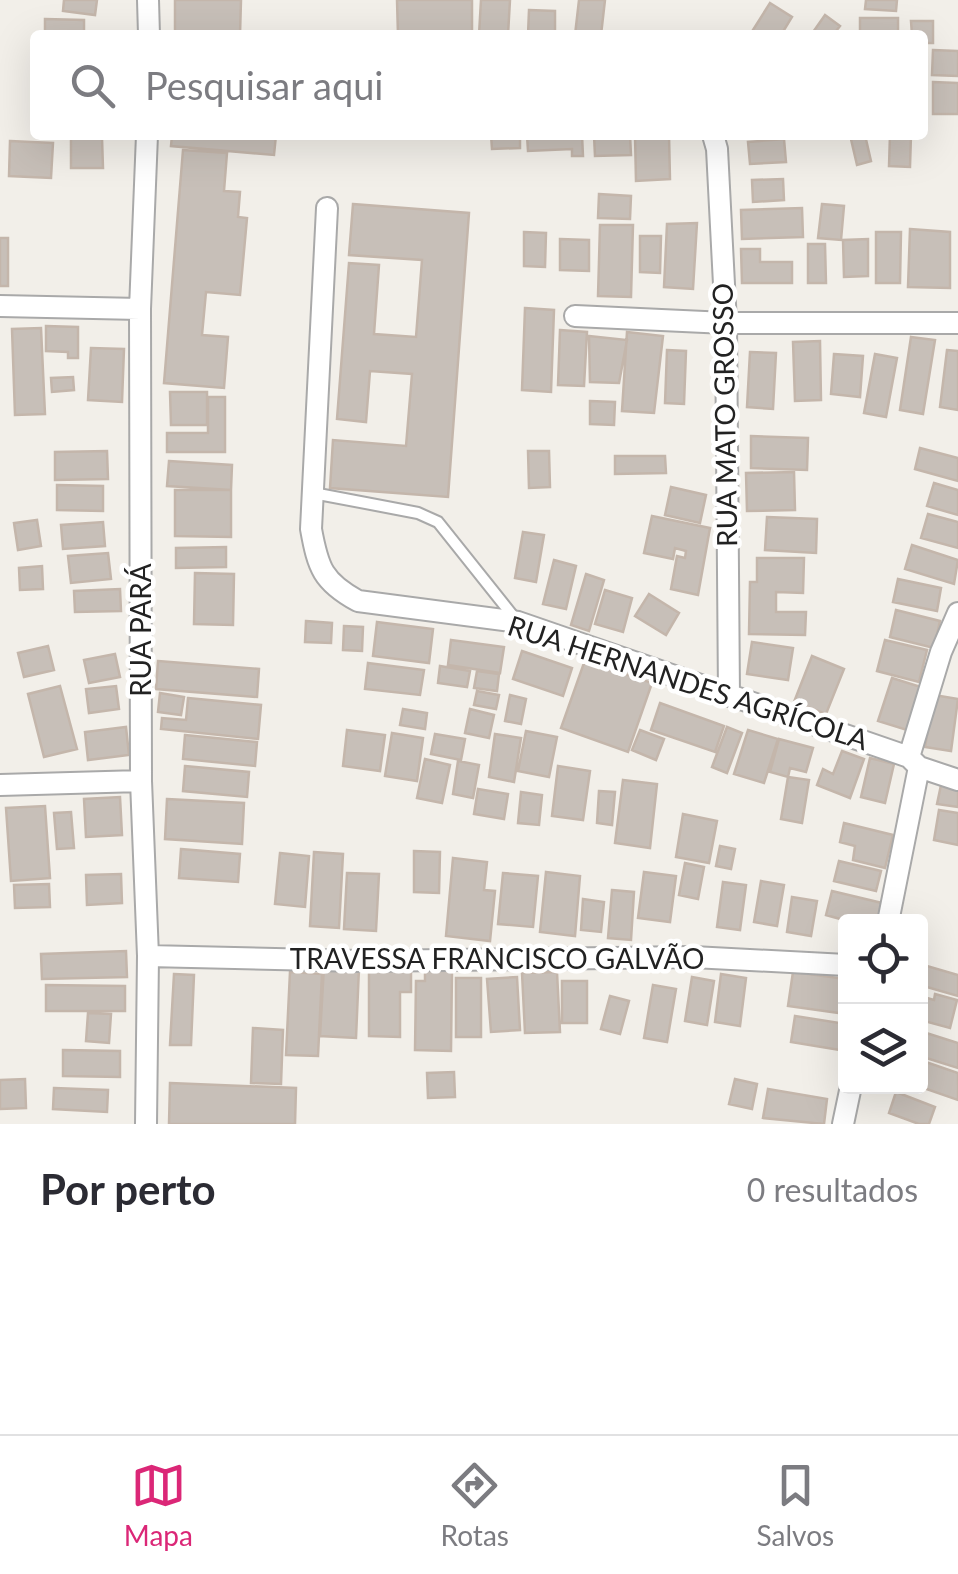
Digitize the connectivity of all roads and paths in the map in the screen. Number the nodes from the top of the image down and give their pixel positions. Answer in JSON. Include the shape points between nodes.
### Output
{"nodes":[{"id":1,"x":148,"y":0,"type":"edge"},
{"id":2,"x":148,"y":30,"type":"edge"},
{"id":3,"x":146,"y":140,"type":"edge"},
{"id":4,"x":714,"y":140,"type":"edge"},
{"id":5,"x":327,"y":208,"type":"dead end"},
{"id":6,"x":0,"y":306,"type":"edge"},
{"id":7,"x":140,"y":309,"type":"junction"},
{"id":8,"x":575,"y":316,"type":"dead end"},
{"id":9,"x":726,"y":323,"type":"junction"},
{"id":10,"x":958,"y":323,"type":"edge"},
{"id":11,"x":313,"y":494,"type":"junction"},
{"id":12,"x":958,"y":613,"type":"edge"},
{"id":13,"x":518,"y":622,"type":"junction"},
{"id":14,"x":729,"y":696,"type":"junction"},
{"id":15,"x":914,"y":762,"type":"junction"},
{"id":16,"x":958,"y":780,"type":"edge"},
{"id":17,"x":141,"y":781,"type":"junction"},
{"id":18,"x":0,"y":786,"type":"edge"},
{"id":19,"x":889,"y":914,"type":"edge"},
{"id":20,"x":148,"y":956,"type":"junction"},
{"id":21,"x":838,"y":965,"type":"edge"},
{"id":22,"x":849,"y":1094,"type":"edge"},
{"id":23,"x":146,"y":1124,"type":"edge"},
{"id":24,"x":843,"y":1124,"type":"edge"}],
"edges":[{"from":1,"to":2,"type":"street"},
{"from":3,"to":7,"type":"street","name":"RUA PARÁ"},
{"from":4,"to":9,"type":"street","name":"RUA MATO GROSSO"},
{"from":5,"to":11,"type":"street","name":"RUA HERNANDES AGRÍCOLA"},
{"from":6,"to":7,"type":"street"},
{"from":7,"to":17,"type":"street","name":"RUA PARÁ"},
{"from":8,"to":9,"type":"street"},
{"from":9,"to":10,"type":"street"},
{"from":9,"to":14,"type":"street","name":"RUA MATO GROSSO"},
{"from":11,"to":13,"type":"lane","via":[[438,522]]},
{"from":11,"to":13,"type":"street","name":"RUA HERNANDES AGRÍCOLA","via":[[317,564],[336,589],[358,601]]},
{"from":12,"to":15,"type":"street","via":[[941,652]]},
{"from":13,"to":14,"type":"street","name":"RUA HERNANDES AGRÍCOLA"},
{"from":14,"to":15,"type":"street","name":"RUA HERNANDES AGRÍCOLA"},
{"from":15,"to":16,"type":"street","name":"RUA HERNANDES AGRÍCOLA"},
{"from":15,"to":19,"type":"street"},
{"from":17,"to":18,"type":"street"},
{"from":17,"to":20,"type":"street","name":"RUA PARÁ"},
{"from":20,"to":21,"type":"street","name":"TRAVESSA FRANCISCO GALVÃO","via":[[693,957]]},
{"from":20,"to":23,"type":"street","name":"RUA PARÁ"},
{"from":22,"to":24,"type":"street"}]}
